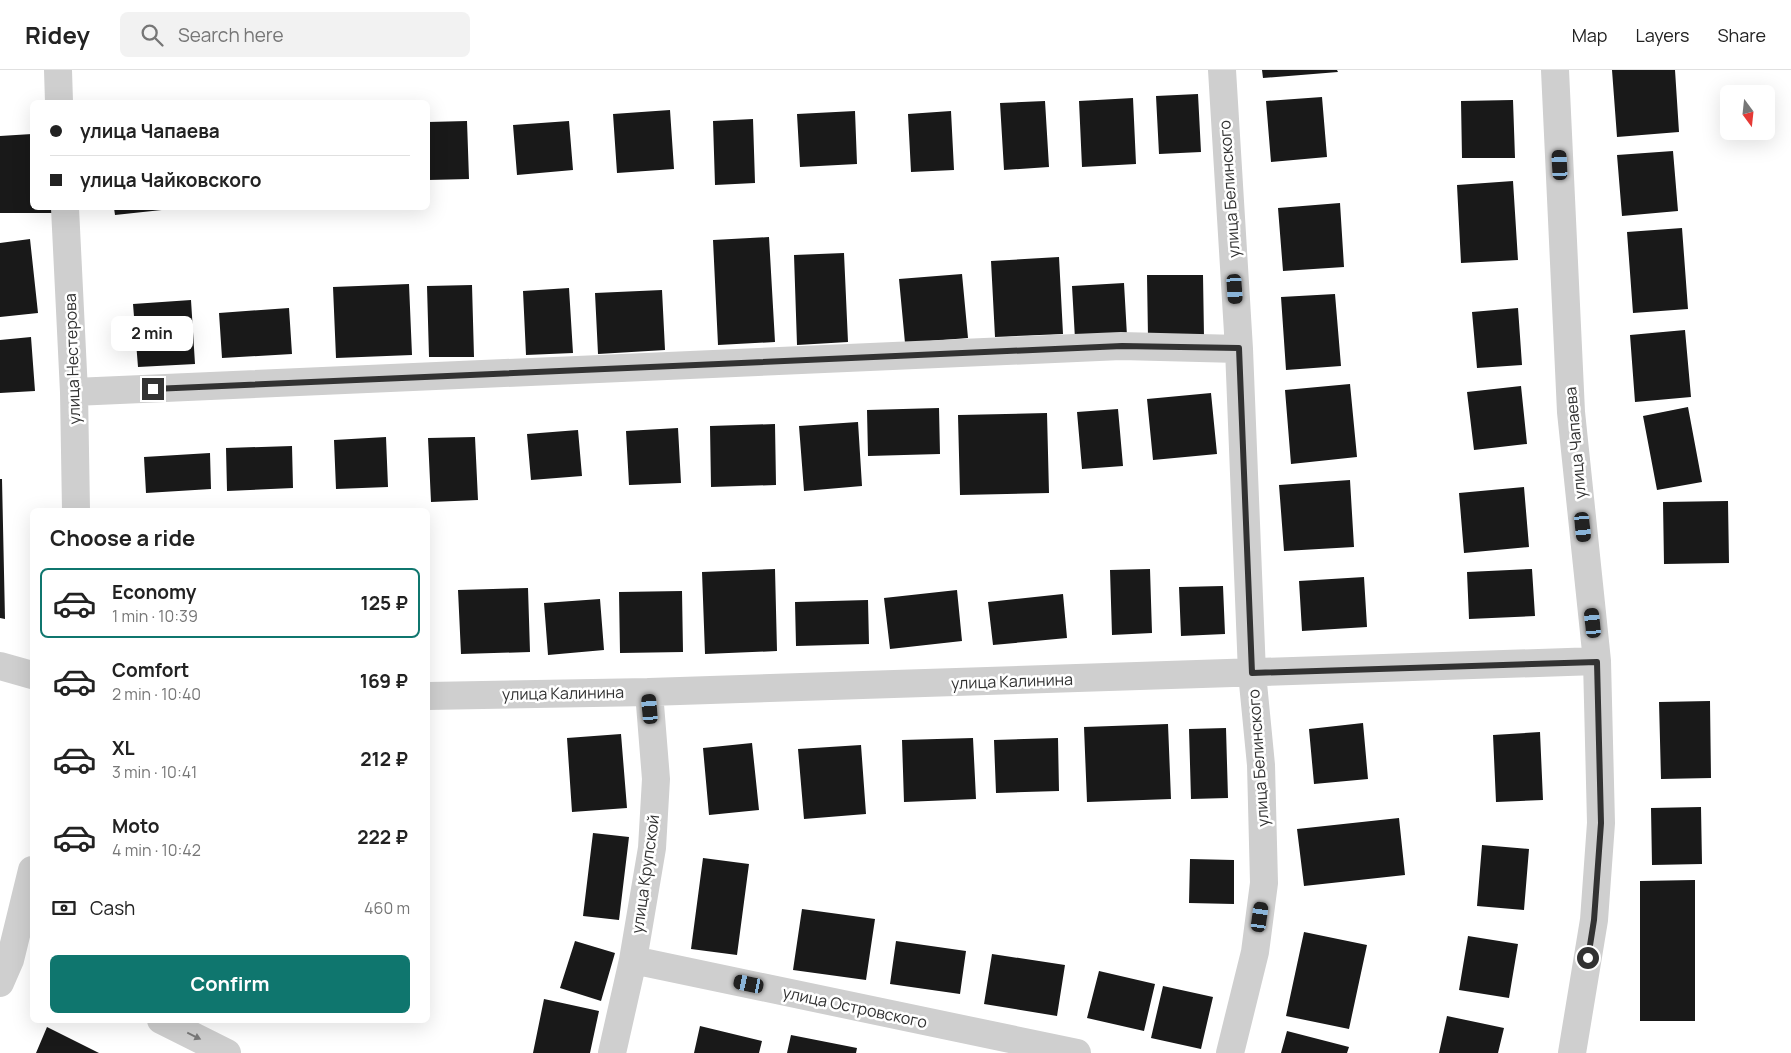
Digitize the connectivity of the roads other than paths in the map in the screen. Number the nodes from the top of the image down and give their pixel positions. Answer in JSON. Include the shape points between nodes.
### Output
{"nodes":[{"id":1,"x":58,"y":70,"type":"edge"},
{"id":2,"x":1222,"y":70,"type":"edge"},
{"id":3,"x":1555,"y":70,"type":"edge"},
{"id":4,"x":59,"y":100,"type":"edge"},
{"id":5,"x":65,"y":210,"type":"edge"},
{"id":6,"x":1239,"y":348,"type":"junction"},
{"id":7,"x":74,"y":392,"type":"junction"},
{"id":8,"x":76,"y":508,"type":"edge"},
{"id":9,"x":1597,"y":662,"type":"junction"},
{"id":10,"x":0,"y":666,"type":"edge"},
{"id":11,"x":1252,"y":673,"type":"junction"},
{"id":12,"x":30,"y":674,"type":"edge"},
{"id":13,"x":649,"y":692,"type":"junction"},
{"id":14,"x":430,"y":696,"type":"edge"},
{"id":15,"x":30,"y":879,"type":"edge"},
{"id":16,"x":633,"y":960,"type":"junction"},
{"id":17,"x":11,"y":966,"type":"edge"},
{"id":18,"x":167,"y":1023,"type":"edge"},
{"id":19,"x":227,"y":1053,"type":"edge"},
{"id":20,"x":612,"y":1053,"type":"edge"},
{"id":21,"x":1077,"y":1053,"type":"edge"},
{"id":22,"x":1230,"y":1053,"type":"edge"},
{"id":23,"x":1572,"y":1053,"type":"edge"}],
"edges":[{"from":1,"to":4,"type":"street"},
{"from":2,"to":6,"type":"street","name":"улица Белинского"},
{"from":3,"to":9,"type":"street","name":"улица Чапаева","via":[[1571,412]]},
{"from":5,"to":7,"type":"street","name":"улица Нестерова"},
{"from":6,"to":7,"type":"street","via":[[1122,346]]},
{"from":6,"to":11,"type":"street","name":"улица Белинского"},
{"from":7,"to":8,"type":"street","name":"улица Нестерова"},
{"from":9,"to":11,"type":"street","name":"улица Калинина"},
{"from":9,"to":23,"type":"street","name":"улица Чапаева","via":[[1601,823],[1594,920]]},
{"from":10,"to":12,"type":"street"},
{"from":11,"to":13,"type":"street","name":"улица Калинина"},
{"from":11,"to":22,"type":"street","name":"улица Белинского","via":[[1261,765],[1264,883],[1255,952]]},
{"from":13,"to":14,"type":"street","name":"улица Калинина"},
{"from":13,"to":16,"type":"street","name":"улица Крупской","via":[[656,779],[652,848]]},
{"from":15,"to":17,"type":"street"},
{"from":16,"to":20,"type":"street","name":"улица Крупской"},
{"from":16,"to":21,"type":"street","name":"улица Островского"},
{"from":18,"to":19,"type":"street","one_way":true}]}
